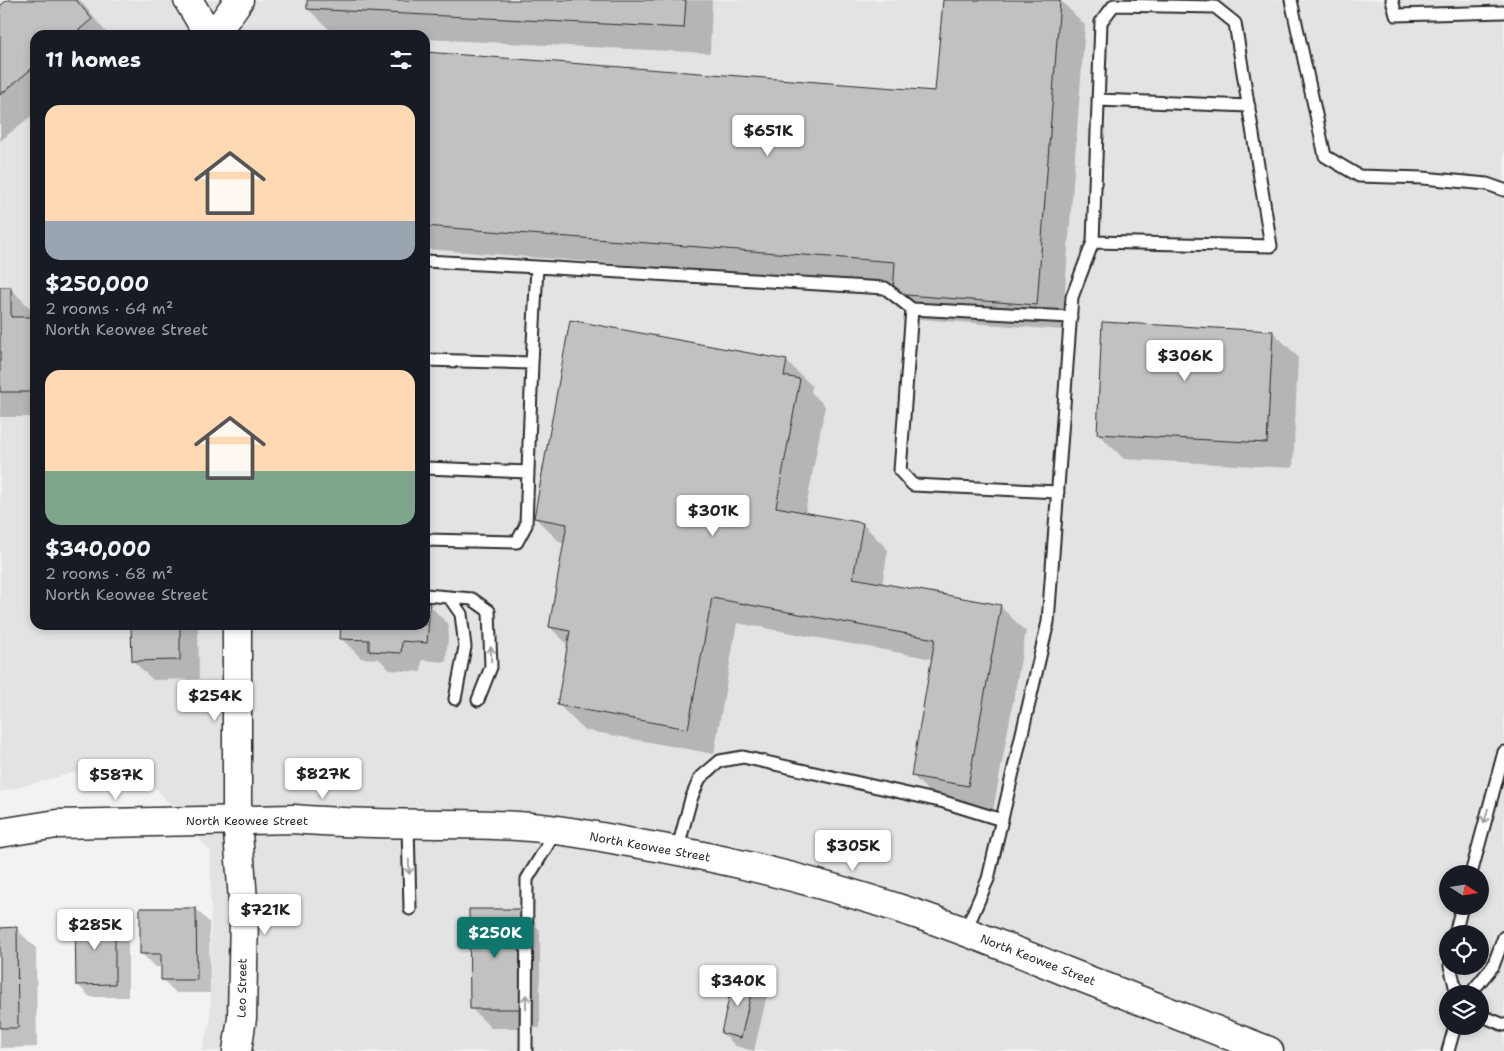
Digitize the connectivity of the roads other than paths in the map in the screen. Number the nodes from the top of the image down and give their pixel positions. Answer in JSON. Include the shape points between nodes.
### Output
{"nodes":[{"id":1,"x":188,"y":0,"type":"edge"},
{"id":2,"x":239,"y":0,"type":"edge"},
{"id":3,"x":1291,"y":0,"type":"edge"},
{"id":4,"x":1392,"y":0,"type":"edge"},
{"id":5,"x":1504,"y":12,"type":"edge"},
{"id":6,"x":207,"y":30,"type":"edge"},
{"id":7,"x":214,"y":30,"type":"edge"},
{"id":8,"x":1098,"y":100,"type":"junction"},
{"id":9,"x":1248,"y":106,"type":"junction"},
{"id":10,"x":1504,"y":190,"type":"edge"},
{"id":11,"x":1093,"y":242,"type":"junction"},
{"id":12,"x":430,"y":261,"type":"edge"},
{"id":13,"x":538,"y":267,"type":"junction"},
{"id":14,"x":912,"y":309,"type":"junction"},
{"id":15,"x":1071,"y":317,"type":"junction"},
{"id":16,"x":430,"y":360,"type":"edge"},
{"id":17,"x":532,"y":363,"type":"junction"},
{"id":18,"x":430,"y":468,"type":"edge"},
{"id":19,"x":528,"y":472,"type":"junction"},
{"id":20,"x":1058,"y":492,"type":"junction"},
{"id":21,"x":430,"y":540,"type":"edge"},
{"id":22,"x":430,"y":596,"type":"edge"},
{"id":23,"x":449,"y":597,"type":"junction"},
{"id":24,"x":236,"y":630,"type":"edge"},
{"id":25,"x":455,"y":699,"type":"dead end"},
{"id":26,"x":478,"y":700,"type":"dead end"},
{"id":27,"x":1504,"y":752,"type":"edge"},
{"id":28,"x":237,"y":819,"type":"junction"},
{"id":29,"x":1002,"y":820,"type":"junction"},
{"id":30,"x":408,"y":825,"type":"junction"},
{"id":31,"x":556,"y":831,"type":"junction"},
{"id":32,"x":0,"y":833,"type":"edge"},
{"id":33,"x":677,"y":851,"type":"junction"},
{"id":34,"x":1473,"y":865,"type":"edge"},
{"id":35,"x":410,"y":909,"type":"dead end"},
{"id":36,"x":965,"y":932,"type":"junction"},
{"id":37,"x":1504,"y":937,"type":"edge"},
{"id":38,"x":1477,"y":985,"type":"edge"},
{"id":39,"x":1489,"y":1019,"type":"edge"},
{"id":40,"x":1504,"y":1025,"type":"edge"},
{"id":41,"x":1452,"y":1035,"type":"edge"},
{"id":42,"x":237,"y":1051,"type":"edge"},
{"id":43,"x":526,"y":1051,"type":"edge"},
{"id":44,"x":1268,"y":1051,"type":"edge"},
{"id":45,"x":1448,"y":1051,"type":"edge"}],
"edges":[{"from":1,"to":6,"type":"main road"},
{"from":2,"to":7,"type":"main road"},
{"from":3,"to":10,"type":"lane","via":[[1324,156],[1359,176],[1487,184]]},
{"from":4,"to":5,"type":"lane","via":[[1396,15]]},
{"from":8,"to":9,"type":"lane"},
{"from":8,"to":9,"type":"lane","via":[[1101,22],[1114,5],[1215,7],[1235,23]]},
{"from":8,"to":11,"type":"lane"},
{"from":9,"to":11,"type":"lane","via":[[1271,246]]},
{"from":11,"to":15,"type":"lane","via":[[1072,297]]},
{"from":12,"to":13,"type":"lane"},
{"from":13,"to":14,"type":"lane","via":[[885,288]]},
{"from":13,"to":17,"type":"lane"},
{"from":14,"to":15,"type":"lane"},
{"from":14,"to":20,"type":"lane","via":[[900,472],[913,485]]},
{"from":15,"to":20,"type":"lane"},
{"from":16,"to":17,"type":"lane"},
{"from":17,"to":19,"type":"lane"},
{"from":18,"to":19,"type":"lane"},
{"from":19,"to":21,"type":"lane","via":[[526,525],[517,542]]},
{"from":20,"to":29,"type":"lane","via":[[1048,622]]},
{"from":22,"to":23,"type":"lane"},
{"from":23,"to":25,"type":"lane","via":[[460,614],[465,647]]},
{"from":26,"to":23,"type":"lane","one_way":true,"via":[[491,667],[489,611],[472,599]]},
{"from":24,"to":28,"type":"main road","name":"Leo Street"},
{"from":27,"to":34,"type":"lane","one_way":true},
{"from":28,"to":30,"type":"main road","name":"North Keowee Street"},
{"from":28,"to":32,"type":"main road","name":"North Keowee Street","via":[[57,824]]},
{"from":28,"to":42,"type":"main road","name":"Leo Street","via":[[244,914],[242,1018]]},
{"from":29,"to":33,"type":"lane","via":[[944,802],[743,757],[720,761],[700,778]]},
{"from":29,"to":36,"type":"lane","via":[[988,879]]},
{"from":30,"to":31,"type":"main road","name":"North Keowee Street","via":[[520,826]]},
{"from":30,"to":35,"type":"lane","one_way":true},
{"from":31,"to":33,"type":"main road","name":"North Keowee Street"},
{"from":43,"to":31,"type":"lane","one_way":true,"via":[[527,879]]},
{"from":33,"to":36,"type":"main road","name":"North Keowee Street","via":[[824,886]]},
{"from":36,"to":44,"type":"main road","name":"North Keowee Street"},
{"from":37,"to":38,"type":"lane","via":[[1492,966]]},
{"from":39,"to":40,"type":"lane"},
{"from":41,"to":45,"type":"lane"}]}
